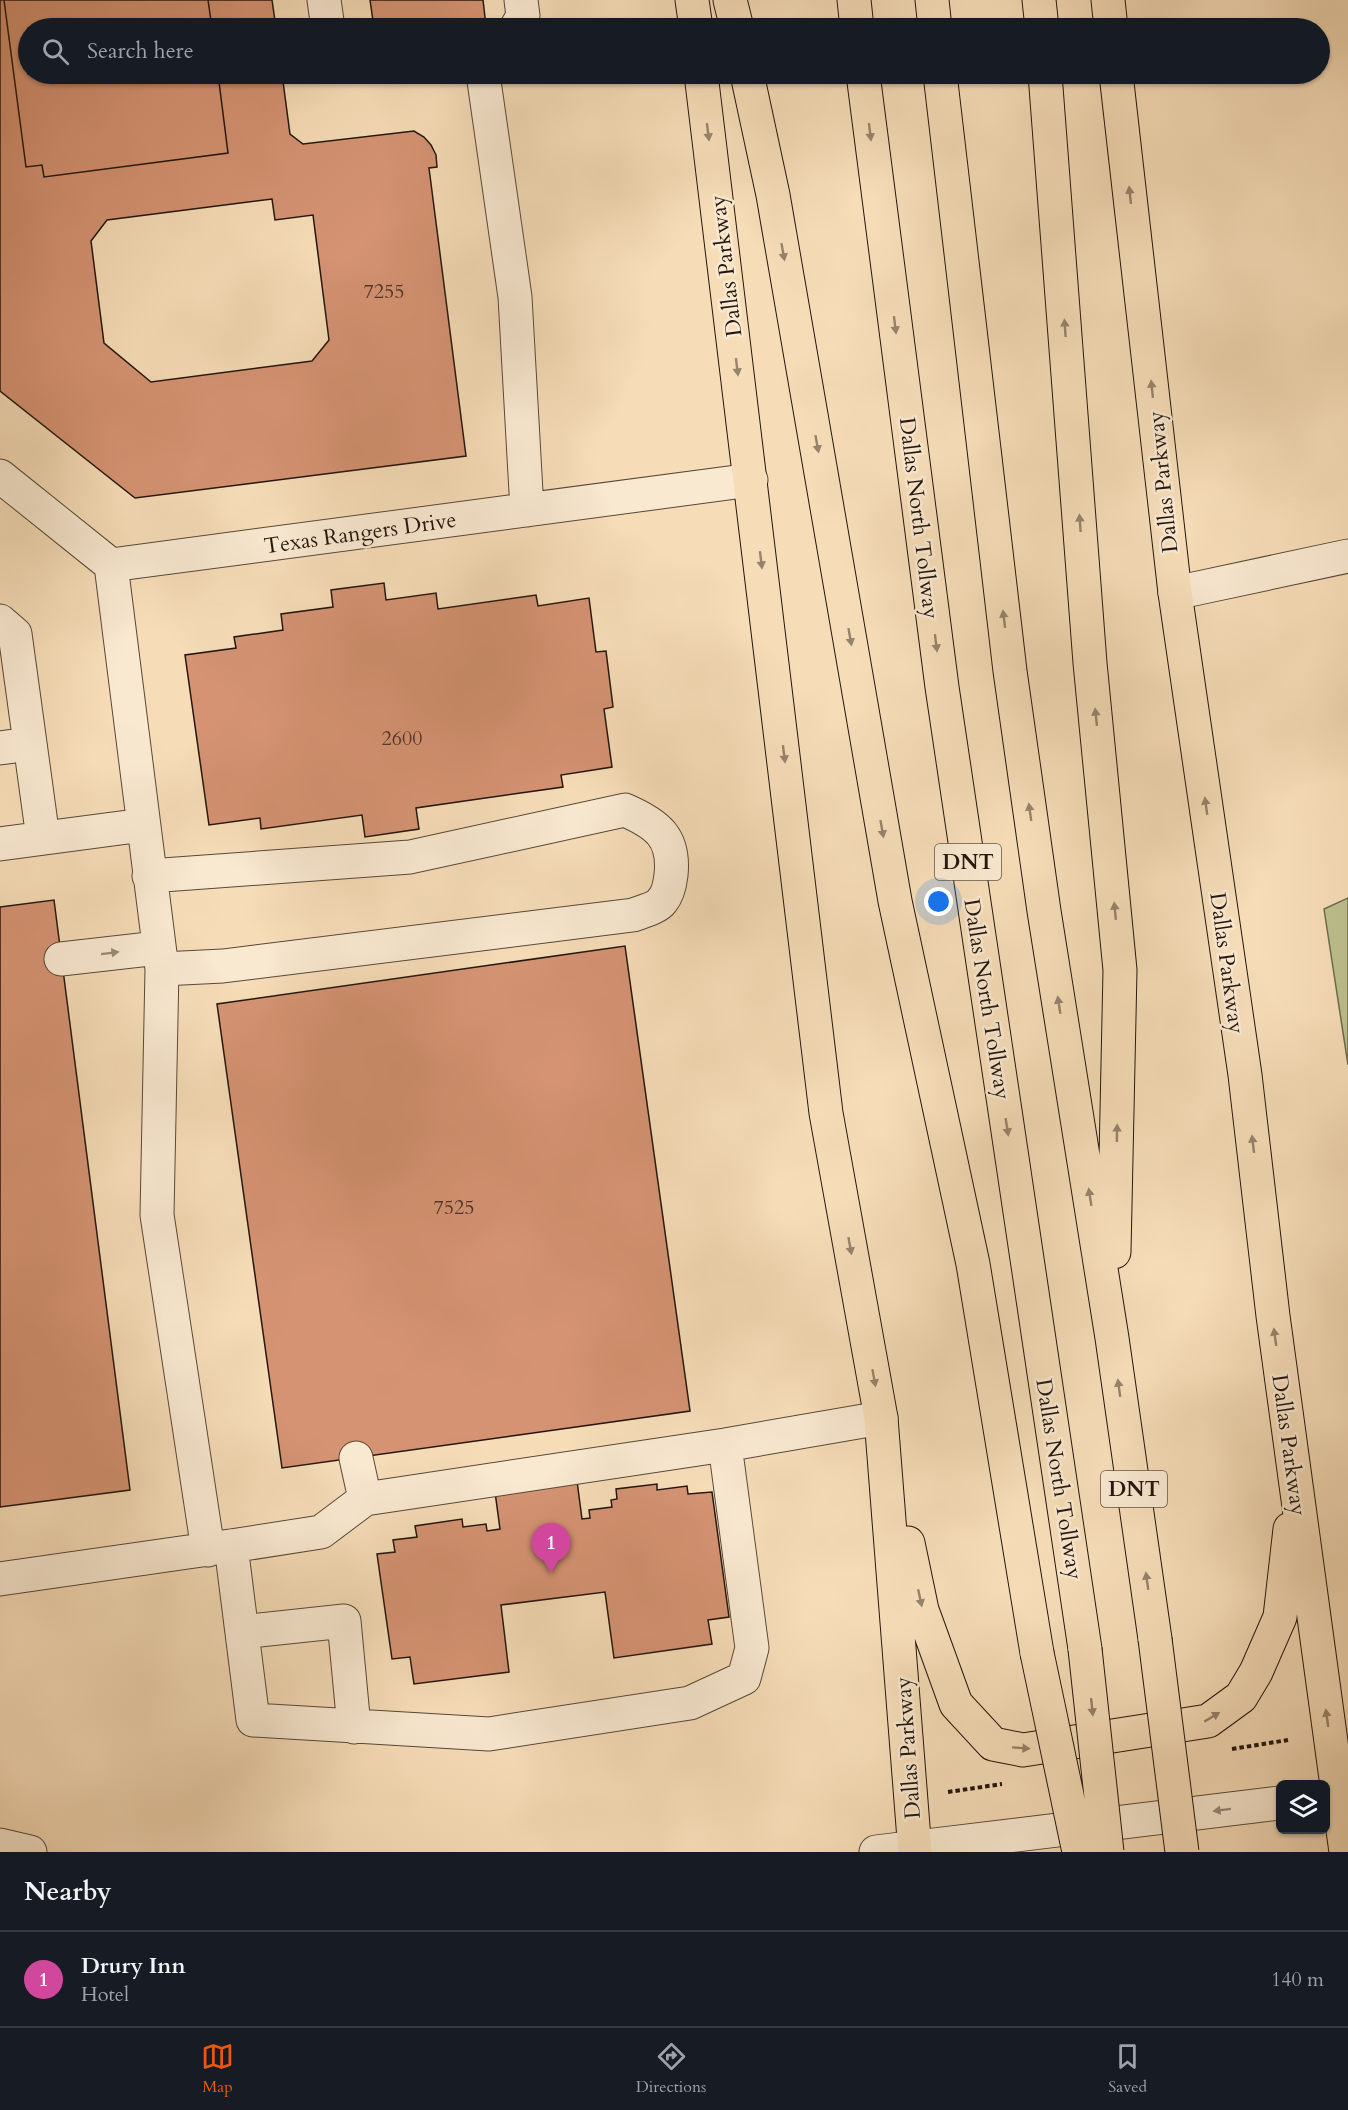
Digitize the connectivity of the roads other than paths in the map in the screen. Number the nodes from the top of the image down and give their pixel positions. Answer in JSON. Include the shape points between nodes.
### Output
{"nodes":[{"id":1,"x":324,"y":0,"type":"edge"},
{"id":2,"x":521,"y":0,"type":"edge"},
{"id":3,"x":692,"y":0,"type":"edge"},
{"id":4,"x":730,"y":0,"type":"edge"},
{"id":5,"x":854,"y":0,"type":"edge"},
{"id":6,"x":932,"y":0,"type":"edge"},
{"id":7,"x":1039,"y":0,"type":"edge"},
{"id":8,"x":1108,"y":0,"type":"edge"},
{"id":9,"x":327,"y":18,"type":"edge"},
{"id":10,"x":522,"y":18,"type":"edge"},
{"id":11,"x":695,"y":18,"type":"edge"},
{"id":12,"x":734,"y":18,"type":"edge"},
{"id":13,"x":856,"y":18,"type":"edge"},
{"id":14,"x":934,"y":18,"type":"edge"},
{"id":15,"x":1040,"y":18,"type":"edge"},
{"id":16,"x":1110,"y":18,"type":"edge"},
{"id":17,"x":484,"y":84,"type":"edge"},
{"id":18,"x":702,"y":84,"type":"edge"},
{"id":19,"x":749,"y":84,"type":"edge"},
{"id":20,"x":864,"y":84,"type":"edge"},
{"id":21,"x":941,"y":84,"type":"edge"},
{"id":22,"x":1046,"y":84,"type":"edge"},
{"id":23,"x":1117,"y":84,"type":"edge"},
{"id":24,"x":0,"y":476,"type":"edge"},
{"id":25,"x":751,"y":480,"type":"junction"},
{"id":26,"x":527,"y":510,"type":"junction"},
{"id":27,"x":1348,"y":556,"type":"edge"},
{"id":28,"x":111,"y":565,"type":"junction"},
{"id":29,"x":1175,"y":593,"type":"junction"},
{"id":30,"x":1,"y":623,"type":"edge"},
{"id":31,"x":15,"y":746,"type":"edge"},
{"id":32,"x":143,"y":825,"type":"junction"},
{"id":33,"x":43,"y":838,"type":"junction"},
{"id":34,"x":0,"y":844,"type":"edge"},
{"id":35,"x":149,"y":876,"type":"junction"},
{"id":36,"x":160,"y":958,"type":"junction"},
{"id":37,"x":61,"y":959,"type":"dead end"},
{"id":38,"x":1112,"y":1338,"type":"junction"},
{"id":39,"x":880,"y":1418,"type":"junction"},
{"id":40,"x":725,"y":1445,"type":"junction"},
{"id":41,"x":356,"y":1458,"type":"dead end"},
{"id":42,"x":1295,"y":1478,"type":"junction"},
{"id":43,"x":365,"y":1499,"type":"junction"},
{"id":44,"x":220,"y":1548,"type":"junction"},
{"id":45,"x":0,"y":1579,"type":"edge"},
{"id":46,"x":242,"y":1632,"type":"junction"},
{"id":47,"x":354,"y":1727,"type":"junction"},
{"id":48,"x":1337,"y":1796,"type":"edge"},
{"id":49,"x":1276,"y":1804,"type":"edge"},
{"id":50,"x":0,"y":1845,"type":"edge"},
{"id":51,"x":915,"y":1850,"type":"edge"},
{"id":52,"x":30,"y":1852,"type":"edge"},
{"id":53,"x":876,"y":1852,"type":"edge"},
{"id":54,"x":1079,"y":1852,"type":"edge"},
{"id":55,"x":1107,"y":1852,"type":"edge"},
{"id":56,"x":1182,"y":1852,"type":"edge"},
{"id":57,"x":1346,"y":1852,"type":"edge"}],
"edges":[{"from":1,"to":9,"type":"street"},
{"from":2,"to":10,"type":"street"},
{"from":3,"to":11,"type":"main road"},
{"from":4,"to":12,"type":"main road"},
{"from":5,"to":13,"type":"main road"},
{"from":6,"to":14,"type":"main road"},
{"from":7,"to":15,"type":"main road"},
{"from":8,"to":16,"type":"main road"},
{"from":17,"to":26,"type":"street","via":[[515,297]]},
{"from":18,"to":25,"type":"main road","name":"Dallas Parkway","one_way":true},
{"from":19,"to":54,"type":"main road","one_way":true,"bridge":true,"via":[[773,195],[895,901],[973,1264],[1036,1653]]},
{"from":20,"to":55,"type":"main road","name":"Dallas North Tollway","number":"DNT","one_way":true,"bridge":true,"via":[[942,687],[1086,1649]]},
{"from":38,"to":21,"type":"main road","number":"DNT","one_way":true,"via":[[1010,671]]},
{"from":38,"to":22,"type":"main road","one_way":true,"via":[[1120,970],[1090,663]]},
{"from":29,"to":23,"type":"main road","name":"Dallas Parkway","one_way":true},
{"from":24,"to":28,"type":"street"},
{"from":25,"to":26,"type":"street","name":"Texas Rangers Drive"},
{"from":25,"to":39,"type":"main road","name":"Dallas Parkway","one_way":true,"via":[[826,1113]]},
{"from":26,"to":28,"type":"street","name":"Texas Rangers Drive"},
{"from":27,"to":29,"type":"street"},
{"from":28,"to":32,"type":"street"},
{"from":42,"to":29,"type":"main road","name":"Dallas Parkway","one_way":true,"via":[[1245,1075]]},
{"from":30,"to":31,"type":"street","via":[[15,634]]},
{"from":31,"to":33,"type":"street"},
{"from":32,"to":33,"type":"street"},
{"from":32,"to":35,"type":"street"},
{"from":33,"to":34,"type":"street"},
{"from":35,"to":36,"type":"street"},
{"from":35,"to":36,"type":"street","via":[[410,857],[625,810],[647,820],[666,836],[672,860],[670,885],[661,902],[633,915],[223,966]]},
{"from":37,"to":36,"type":"street","one_way":true},
{"from":36,"to":44,"type":"street","via":[[157,1215]]},
{"from":56,"to":38,"type":"main road","number":"DNT","one_way":true,"bridge":true},
{"from":39,"to":40,"type":"street"},
{"from":39,"to":42,"type":"main road","one_way":true,"via":[[922,1610],[956,1704],[993,1744],[1023,1750],[1208,1721],[1241,1697],[1280,1617]]},
{"from":39,"to":51,"type":"main road","name":"Dallas Parkway"},
{"from":40,"to":43,"type":"street"},
{"from":40,"to":47,"type":"street","via":[[752,1648],[744,1678],[690,1702],[489,1734]]},
{"from":41,"to":43,"type":"street"},
{"from":48,"to":42,"type":"main road","name":"Dallas Parkway","one_way":true},
{"from":43,"to":44,"type":"street","via":[[321,1532]]},
{"from":44,"to":45,"type":"street"},
{"from":44,"to":46,"type":"street"},
{"from":46,"to":47,"type":"street","via":[[253,1720]]},
{"from":46,"to":47,"type":"street","via":[[344,1622]]},
{"from":48,"to":57,"type":"main road","name":"Dallas Parkway"},
{"from":49,"to":51,"type":"street","one_way":true},
{"from":50,"to":52,"type":"street"},
{"from":51,"to":53,"type":"street"}]}
